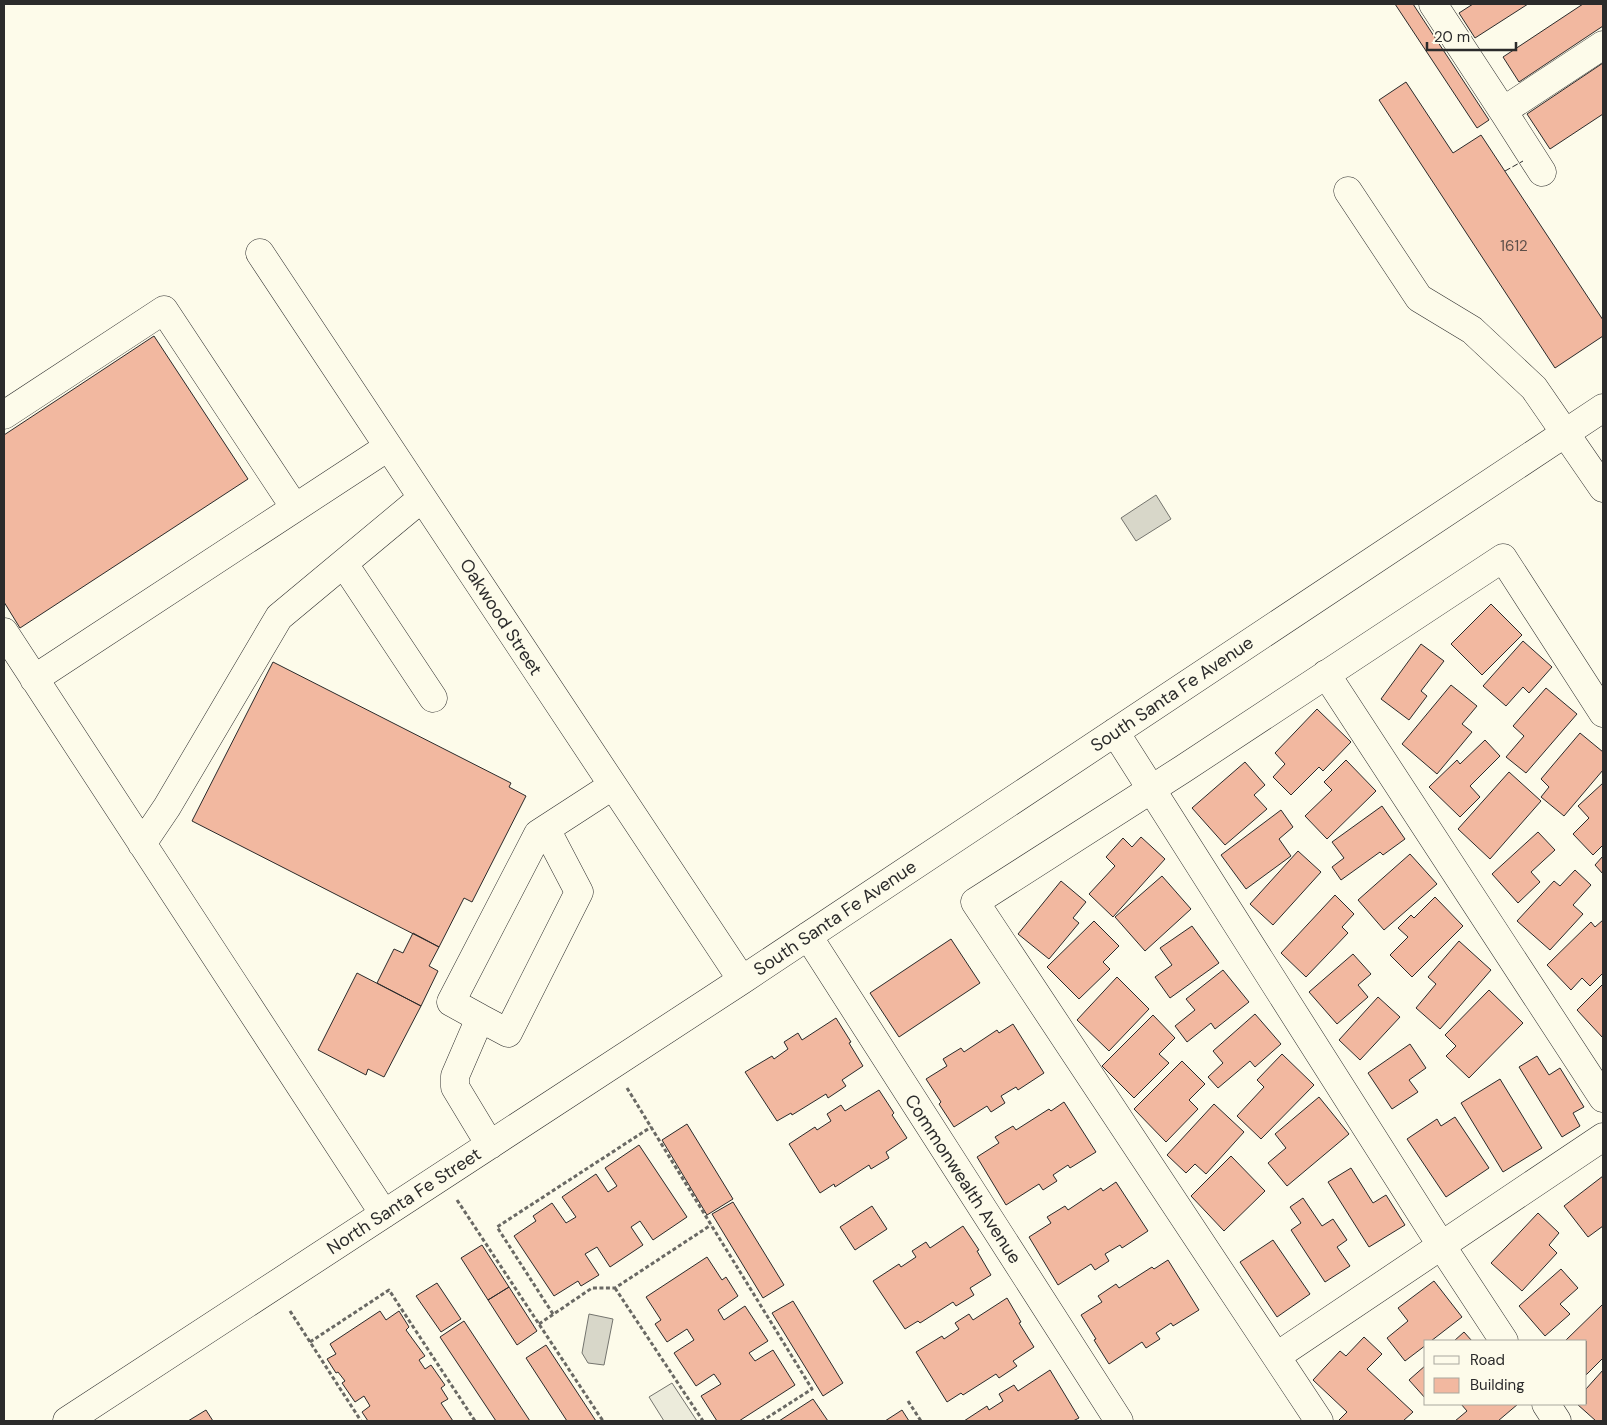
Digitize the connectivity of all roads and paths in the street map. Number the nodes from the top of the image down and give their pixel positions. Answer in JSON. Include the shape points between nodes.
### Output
{"nodes":[{"id":1,"x":1433,"y":4,"type":"edge"},
{"id":2,"x":1603,"y":45,"type":"edge"},
{"id":3,"x":1503,"y":111,"type":"junction"},
{"id":4,"x":1542,"y":172,"type":"dead end"},
{"id":5,"x":1348,"y":191,"type":"dead end"},
{"id":6,"x":260,"y":253,"type":"dead end"},
{"id":7,"x":1603,"y":408,"type":"edge"},
{"id":8,"x":4,"y":415,"type":"edge"},
{"id":9,"x":1566,"y":433,"type":"junction"},
{"id":10,"x":388,"y":447,"type":"junction"},
{"id":11,"x":1603,"y":488,"type":"edge"},
{"id":12,"x":422,"y":498,"type":"junction"},
{"id":13,"x":294,"y":508,"type":"junction"},
{"id":14,"x":344,"y":564,"type":"junction"},
{"id":15,"x":4,"y":632,"type":"edge"},
{"id":16,"x":1326,"y":674,"type":"junction"},
{"id":17,"x":34,"y":679,"type":"junction"},
{"id":18,"x":433,"y":698,"type":"dead end"},
{"id":19,"x":1603,"y":713,"type":"edge"},
{"id":20,"x":1115,"y":732,"type":"junction"},
{"id":21,"x":612,"y":786,"type":"junction"},
{"id":22,"x":1152,"y":789,"type":"junction"},
{"id":23,"x":546,"y":829,"type":"junction"},
{"id":24,"x":142,"y":844,"type":"junction"},
{"id":25,"x":808,"y":936,"type":"junction"},
{"id":26,"x":742,"y":980,"type":"junction"},
{"id":27,"x":480,"y":1018,"type":"junction"},
{"id":28,"x":612,"y":1065,"type":"junction"},
{"id":29,"x":1603,"y":1098,"type":"edge"},
{"id":30,"x":650,"y":1127,"type":"junction"},
{"id":31,"x":1603,"y":1138,"type":"edge"},
{"id":32,"x":490,"y":1145,"type":"junction"},
{"id":33,"x":441,"y":1176,"type":"junction"},
{"id":34,"x":384,"y":1214,"type":"junction"},
{"id":35,"x":711,"y":1225,"type":"junction"},
{"id":36,"x":1441,"y":1245,"type":"junction"},
{"id":37,"x":274,"y":1286,"type":"junction"},
{"id":38,"x":615,"y":1288,"type":"junction"},
{"id":39,"x":553,"y":1314,"type":"junction"},
{"id":40,"x":539,"y":1324,"type":"junction"},
{"id":41,"x":1503,"y":1340,"type":"edge"},
{"id":42,"x":310,"y":1342,"type":"junction"},
{"id":43,"x":1277,"y":1356,"type":"junction"},
{"id":44,"x":908,"y":1401,"type":"dead end"},
{"id":45,"x":1547,"y":1405,"type":"edge"},
{"id":46,"x":67,"y":1421,"type":"edge"},
{"id":47,"x":362,"y":1421,"type":"edge"},
{"id":48,"x":475,"y":1421,"type":"edge"},
{"id":49,"x":603,"y":1421,"type":"edge"},
{"id":50,"x":703,"y":1421,"type":"edge"},
{"id":51,"x":762,"y":1421,"type":"edge"},
{"id":52,"x":921,"y":1421,"type":"edge"},
{"id":53,"x":1119,"y":1421,"type":"edge"},
{"id":54,"x":1319,"y":1421,"type":"edge"},
{"id":55,"x":1557,"y":1421,"type":"edge"}],
"edges":[{"from":1,"to":3,"type":"street"},
{"from":2,"to":3,"type":"street"},
{"from":3,"to":4,"type":"street"},
{"from":5,"to":9,"type":"street","via":[[1419,298],[1472,330],[1534,388]]},
{"from":6,"to":10,"type":"street","name":"Oakwood Street"},
{"from":7,"to":9,"type":"street","name":"South Santa Fe Avenue"},
{"from":8,"to":13,"type":"street","via":[[164,310]]},
{"from":9,"to":11,"type":"street"},
{"from":9,"to":20,"type":"street","name":"South Santa Fe Avenue"},
{"from":10,"to":12,"type":"street","name":"Oakwood Street"},
{"from":10,"to":13,"type":"street"},
{"from":12,"to":14,"type":"street"},
{"from":12,"to":21,"type":"street","name":"Oakwood Street"},
{"from":13,"to":17,"type":"street"},
{"from":14,"to":18,"type":"street"},
{"from":14,"to":24,"type":"street","via":[[279,617]]},
{"from":15,"to":17,"type":"street"},
{"from":16,"to":19,"type":"street","via":[[1502,558]]},
{"from":16,"to":22,"type":"street"},
{"from":16,"to":29,"type":"street"},
{"from":17,"to":24,"type":"street"},
{"from":20,"to":22,"type":"street"},
{"from":20,"to":25,"type":"street","name":"South Santa Fe Avenue"},
{"from":21,"to":23,"type":"street"},
{"from":21,"to":26,"type":"street","name":"Oakwood Street"},
{"from":22,"to":36,"type":"street"},
{"from":22,"to":43,"type":"street","via":[[975,902]]},
{"from":23,"to":27,"type":"street","via":[[538,834],[451,1002]]},
{"from":23,"to":27,"type":"street","via":[[579,892],[508,1033]]},
{"from":24,"to":34,"type":"street"},
{"from":25,"to":26,"type":"street","name":"South Santa Fe Avenue"},
{"from":25,"to":53,"type":"street","name":"Commonwealth Avenue"},
{"from":26,"to":28,"type":"street","name":"North Santa Fe Street"},
{"from":27,"to":32,"type":"street","via":[[455,1076],[455,1087]]},
{"from":28,"to":30,"type":"path"},
{"from":28,"to":32,"type":"street","name":"North Santa Fe Street"},
{"from":30,"to":35,"type":"path"},
{"from":30,"to":39,"type":"path","via":[[497,1227]]},
{"from":31,"to":36,"type":"street"},
{"from":32,"to":33,"type":"street","name":"North Santa Fe Street"},
{"from":33,"to":34,"type":"street","name":"North Santa Fe Street"},
{"from":33,"to":40,"type":"path"},
{"from":34,"to":37,"type":"street","name":"North Santa Fe Street"},
{"from":35,"to":38,"type":"path"},
{"from":35,"to":51,"type":"path","via":[[812,1389]]},
{"from":36,"to":41,"type":"street"},
{"from":36,"to":43,"type":"street"},
{"from":37,"to":42,"type":"path"},
{"from":37,"to":46,"type":"street","name":"North Santa Fe Street"},
{"from":38,"to":39,"type":"path","via":[[592,1288]]},
{"from":38,"to":50,"type":"path"},
{"from":39,"to":40,"type":"path"},
{"from":40,"to":49,"type":"path"},
{"from":42,"to":47,"type":"path"},
{"from":42,"to":48,"type":"path","via":[[389,1290]]},
{"from":43,"to":54,"type":"street"},
{"from":44,"to":52,"type":"path"},
{"from":45,"to":55,"type":"street"}]}
